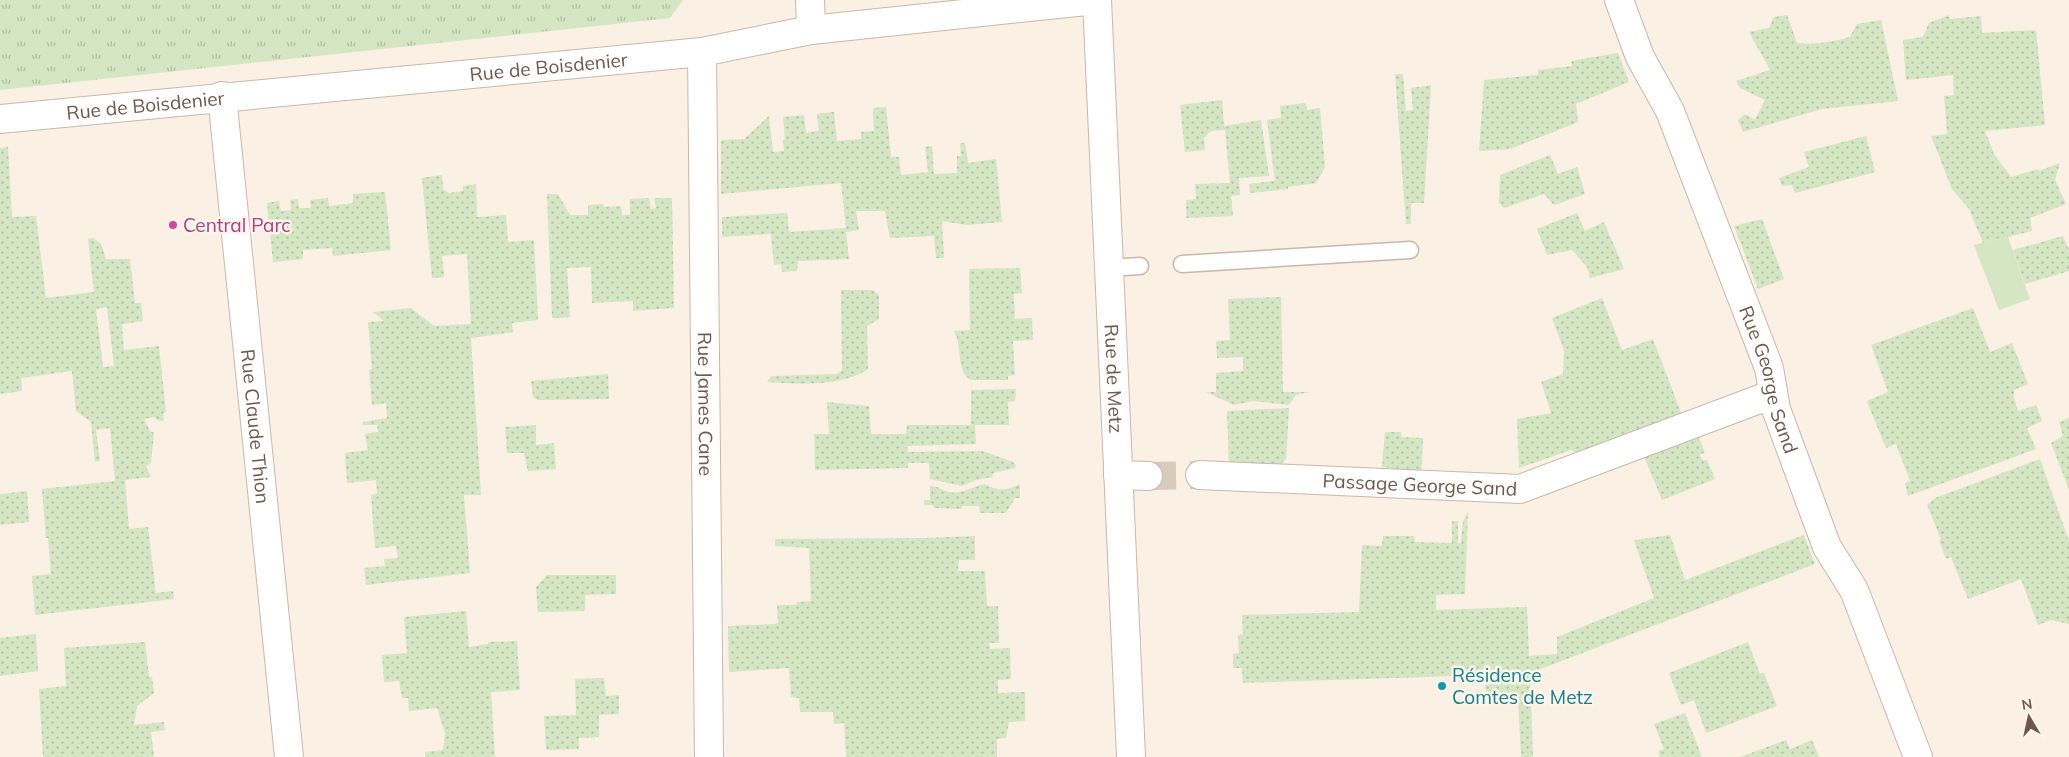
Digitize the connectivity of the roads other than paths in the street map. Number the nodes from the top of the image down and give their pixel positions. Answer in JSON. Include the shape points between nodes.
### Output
{"nodes":[{"id":1,"x":810,"y":0,"type":"edge"},
{"id":2,"x":1096,"y":0,"type":"edge"},
{"id":3,"x":1618,"y":0,"type":"edge"},
{"id":4,"x":812,"y":30,"type":"junction"},
{"id":5,"x":702,"y":52,"type":"junction"},
{"id":6,"x":222,"y":96,"type":"junction"},
{"id":7,"x":0,"y":119,"type":"edge"},
{"id":8,"x":1410,"y":250,"type":"dead end"},
{"id":9,"x":1182,"y":264,"type":"dead end"},
{"id":10,"x":1140,"y":266,"type":"dead end"},
{"id":11,"x":1109,"y":268,"type":"junction"},
{"id":12,"x":1773,"y":394,"type":"junction"},
{"id":13,"x":1118,"y":475,"type":"junction"},
{"id":14,"x":1200,"y":475,"type":"tunnel mouth"},
{"id":15,"x":1148,"y":476,"type":"tunnel mouth"},
{"id":16,"x":289,"y":757,"type":"edge"},
{"id":17,"x":709,"y":757,"type":"edge"},
{"id":18,"x":1131,"y":757,"type":"edge"},
{"id":19,"x":1918,"y":757,"type":"edge"}],
"edges":[{"from":1,"to":4,"type":"street"},
{"from":2,"to":4,"type":"street","name":"Rue de Boisdenier"},
{"from":2,"to":11,"type":"street","name":"Rue de Metz"},
{"from":3,"to":12,"type":"street","name":"Rue George Sand","via":[[1640,58],[1670,111],[1768,368]]},
{"from":4,"to":5,"type":"street","name":"Rue de Boisdenier"},
{"from":5,"to":6,"type":"street","name":"Rue de Boisdenier"},
{"from":5,"to":17,"type":"street","name":"Rue James Cane"},
{"from":6,"to":7,"type":"street","name":"Rue de Boisdenier"},
{"from":6,"to":16,"type":"street","name":"Rue Claude Thion"},
{"from":8,"to":9,"type":"lane"},
{"from":10,"to":11,"type":"lane"},
{"from":11,"to":13,"type":"street","name":"Rue de Metz"},
{"from":12,"to":14,"type":"street","name":"Passage George Sand","via":[[1520,489]]},
{"from":12,"to":19,"type":"street","name":"Rue George Sand","via":[[1827,547],[1854,590]]},
{"from":13,"to":15,"type":"street"},
{"from":13,"to":18,"type":"street","name":"Rue de Metz"}]}
